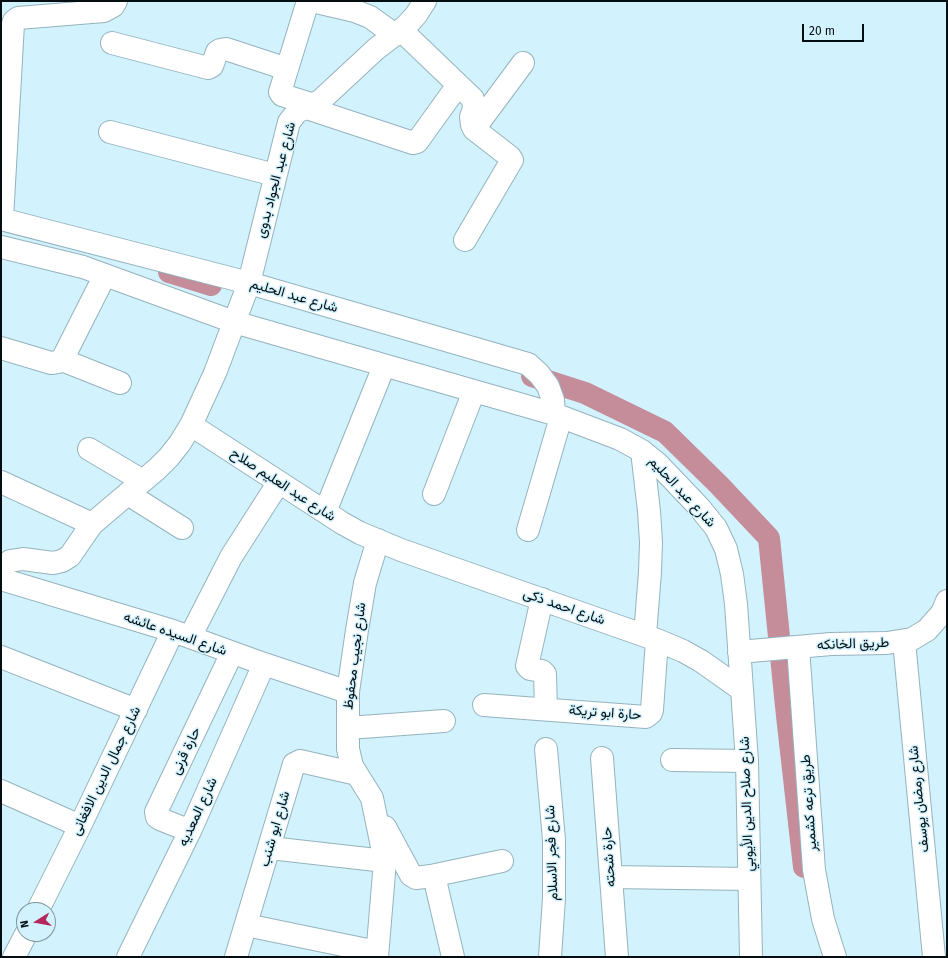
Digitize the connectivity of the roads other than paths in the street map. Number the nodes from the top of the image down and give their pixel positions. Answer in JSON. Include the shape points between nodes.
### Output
{"nodes":[{"id":1,"x":116,"y":1,"type":"edge"},
{"id":2,"x":308,"y":1,"type":"edge"},
{"id":3,"x":312,"y":1,"type":"edge"},
{"id":4,"x":425,"y":1,"type":"edge"},
{"id":5,"x":398,"y":33,"type":"junction"},
{"id":6,"x":112,"y":43,"type":"dead end"},
{"id":7,"x":523,"y":63,"type":"dead end"},
{"id":8,"x":287,"y":69,"type":"junction"},
{"id":9,"x":458,"y":85,"type":"junction"},
{"id":10,"x":311,"y":107,"type":"junction"},
{"id":11,"x":474,"y":129,"type":"junction"},
{"id":12,"x":110,"y":132,"type":"dead end"},
{"id":13,"x":3,"y":150,"type":"edge"},
{"id":14,"x":275,"y":175,"type":"junction"},
{"id":15,"x":1,"y":219,"type":"edge"},
{"id":16,"x":465,"y":240,"type":"dead end"},
{"id":17,"x":1,"y":247,"type":"edge"},
{"id":18,"x":105,"y":275,"type":"junction"},
{"id":19,"x":249,"y":283,"type":"junction"},
{"id":20,"x":234,"y":322,"type":"junction"},
{"id":21,"x":1,"y":348,"type":"edge"},
{"id":22,"x":62,"y":360,"type":"junction"},
{"id":23,"x":384,"y":366,"type":"junction"},
{"id":24,"x":120,"y":383,"type":"dead end"},
{"id":25,"x":474,"y":391,"type":"junction"},
{"id":26,"x":557,"y":416,"type":"junction"},
{"id":27,"x":191,"y":425,"type":"junction"},
{"id":28,"x":89,"y":450,"type":"dead end"},
{"id":29,"x":642,"y":450,"type":"junction"},
{"id":30,"x":1,"y":482,"type":"edge"},
{"id":31,"x":279,"y":482,"type":"junction"},
{"id":32,"x":136,"y":488,"type":"junction"},
{"id":33,"x":434,"y":494,"type":"dead end"},
{"id":34,"x":325,"y":512,"type":"junction"},
{"id":35,"x":92,"y":524,"type":"junction"},
{"id":36,"x":182,"y":528,"type":"dead end"},
{"id":37,"x":528,"y":530,"type":"dead end"},
{"id":38,"x":378,"y":540,"type":"junction"},
{"id":39,"x":1,"y":578,"type":"edge"},
{"id":40,"x":542,"y":599,"type":"junction"},
{"id":41,"x":947,"y":601,"type":"edge"},
{"id":42,"x":182,"y":634,"type":"junction"},
{"id":43,"x":651,"y":637,"type":"junction"},
{"id":44,"x":904,"y":641,"type":"junction"},
{"id":45,"x":794,"y":647,"type":"junction"},
{"id":46,"x":750,"y":651,"type":"junction"},
{"id":47,"x":232,"y":653,"type":"junction"},
{"id":48,"x":1,"y":657,"type":"edge"},
{"id":49,"x":264,"y":664,"type":"junction"},
{"id":50,"x":742,"y":690,"type":"junction"},
{"id":51,"x":348,"y":692,"type":"junction"},
{"id":52,"x":484,"y":705,"type":"dead end"},
{"id":53,"x":546,"y":708,"type":"junction"},
{"id":54,"x":136,"y":710,"type":"junction"},
{"id":55,"x":444,"y":721,"type":"dead end"},
{"id":56,"x":348,"y":728,"type":"junction"},
{"id":57,"x":546,"y":749,"type":"dead end"},
{"id":58,"x":602,"y":758,"type":"dead end"},
{"id":59,"x":672,"y":760,"type":"dead end"},
{"id":60,"x":747,"y":761,"type":"junction"},
{"id":61,"x":356,"y":774,"type":"junction"},
{"id":62,"x":1,"y":791,"type":"edge"},
{"id":63,"x":375,"y":809,"type":"junction"},
{"id":64,"x":80,"y":826,"type":"junction"},
{"id":65,"x":190,"y":831,"type":"junction"},
{"id":66,"x":270,"y":848,"type":"junction"},
{"id":67,"x":385,"y":861,"type":"junction"},
{"id":68,"x":502,"y":862,"type":"dead end"},
{"id":69,"x":431,"y":876,"type":"junction"},
{"id":70,"x":611,"y":877,"type":"junction"},
{"id":71,"x":749,"y":879,"type":"junction"},
{"id":72,"x":42,"y":902,"type":"edge"},
{"id":73,"x":246,"y":925,"type":"junction"},
{"id":74,"x":22,"y":942,"type":"edge"},
{"id":75,"x":377,"y":955,"type":"edge"},
{"id":76,"x":14,"y":957,"type":"edge"},
{"id":77,"x":128,"y":957,"type":"edge"},
{"id":78,"x":236,"y":957,"type":"edge"},
{"id":79,"x":453,"y":957,"type":"edge"},
{"id":80,"x":550,"y":957,"type":"edge"},
{"id":81,"x":617,"y":957,"type":"edge"},
{"id":82,"x":751,"y":957,"type":"edge"},
{"id":83,"x":835,"y":957,"type":"edge"},
{"id":84,"x":934,"y":957,"type":"edge"}],
"edges":[{"from":1,"to":13,"type":"street","via":[[104,11],[18,18],[14,21]]},
{"from":2,"to":8,"type":"street"},
{"from":3,"to":5,"type":"street","via":[[355,11]]},
{"from":4,"to":5,"type":"street","name":"شارع عبد الجواد بدوى","via":[[416,15]]},
{"from":5,"to":9,"type":"street"},
{"from":5,"to":10,"type":"street","name":"شارع عبد الجواد بدوى"},
{"from":6,"to":8,"type":"street","via":[[208,68],[212,66],[217,52],[226,49]]},
{"from":7,"to":11,"type":"street"},
{"from":8,"to":10,"type":"street","via":[[281,94]]},
{"from":9,"to":10,"type":"street","via":[[416,142]]},
{"from":9,"to":11,"type":"street","via":[[472,99],[474,108],[471,121]]},
{"from":10,"to":14,"type":"street","name":"شارع عبد الجواد بدوى","via":[[297,112],[289,122]]},
{"from":11,"to":16,"type":"street","via":[[512,160]]},
{"from":12,"to":14,"type":"street"},
{"from":13,"to":15,"type":"street"},
{"from":14,"to":19,"type":"street","name":"شارع عبد الجواد بدوى"},
{"from":15,"to":19,"type":"street","name":"شارع عبد الحليم"},
{"from":17,"to":18,"type":"street","name":"شارع عبد الحليم"},
{"from":18,"to":20,"type":"street","name":"شارع عبد الحليم"},
{"from":18,"to":22,"type":"street"},
{"from":19,"to":20,"type":"street","name":"شارع عبد الجواد بدوى"},
{"from":19,"to":26,"type":"street","name":"شارع عبد الحليم","via":[[528,364],[548,386]]},
{"from":20,"to":23,"type":"street","name":"شارع عبد الحليم"},
{"from":20,"to":27,"type":"street","name":"شارع عبد الجواد بدوى","via":[[215,373]]},
{"from":21,"to":22,"type":"street","via":[[51,363]]},
{"from":22,"to":24,"type":"street"},
{"from":23,"to":25,"type":"street","name":"شارع عبد الحليم"},
{"from":23,"to":34,"type":"street"},
{"from":25,"to":26,"type":"street","name":"شارع عبد الحليم"},
{"from":25,"to":33,"type":"street"},
{"from":26,"to":29,"type":"street","name":"شارع عبد الحليم"},
{"from":26,"to":37,"type":"street"},
{"from":27,"to":31,"type":"street","name":"شارع عبد العليم صلاح"},
{"from":27,"to":32,"type":"street","name":"شارع عبد الجواد بدوى","via":[[169,457]]},
{"from":28,"to":32,"type":"street"},
{"from":29,"to":43,"type":"street","via":[[651,542]]},
{"from":29,"to":46,"type":"street","name":"شارع عبد الحليم","via":[[700,507],[716,528],[726,549],[736,604]]},
{"from":30,"to":35,"type":"street"},
{"from":31,"to":34,"type":"street","name":"شارع عبد العليم صلاح"},
{"from":31,"to":42,"type":"street","name":"شارع جمال الدين الافغانى"},
{"from":32,"to":35,"type":"street","name":"شارع عبد الجواد بدوى"},
{"from":32,"to":36,"type":"street"},
{"from":34,"to":38,"type":"street","name":"شارع عبد العليم صلاح"},
{"from":35,"to":39,"type":"street","name":"شارع عبد الجواد بدوى","via":[[76,549],[62,561],[53,563],[17,559],[4,565]]},
{"from":38,"to":40,"type":"street","name":"شارع احمد ذكى"},
{"from":38,"to":51,"type":"street","name":"شارع نجيب محفوظ","via":[[365,583]]},
{"from":39,"to":42,"type":"street","name":"شارع السيده عائشه"},
{"from":40,"to":43,"type":"street","name":"شارع احمد ذكى"},
{"from":40,"to":53,"type":"street","via":[[527,664],[530,669],[545,674]]},
{"from":41,"to":44,"type":"street","name":"طريق الخانكه","via":[[942,613],[927,630]]},
{"from":42,"to":47,"type":"street","name":"شارع السيده عائشه"},
{"from":42,"to":54,"type":"street","name":"شارع جمال الدين الافغانى"},
{"from":43,"to":50,"type":"street","name":"شارع احمد ذكى","via":[[683,650]]},
{"from":43,"to":53,"type":"street","name":"حارة ابو تريكة","via":[[652,710],[649,716]]},
{"from":44,"to":45,"type":"street","name":"طريق الخانكه","via":[[886,644]]},
{"from":44,"to":84,"type":"street","name":"شارع رمضان يوسف"},
{"from":45,"to":46,"type":"street","name":"طريق الخانكه"},
{"from":45,"to":83,"type":"street","name":"طريق ترعه كشمير","via":[[814,870],[823,919]]},
{"from":46,"to":50,"type":"street","name":"شارع صلاح الدين الأيوبي"},
{"from":47,"to":49,"type":"street","name":"شارع السيده عائشه"},
{"from":47,"to":65,"type":"street","name":"حارة قرنى","via":[[156,812],[160,819]]},
{"from":48,"to":54,"type":"street"},
{"from":49,"to":51,"type":"street","name":"شارع السيده عائشه"},
{"from":49,"to":65,"type":"street","name":"شارع المعديه"},
{"from":50,"to":60,"type":"street","name":"شارع صلاح الدين الأيوبي"},
{"from":51,"to":56,"type":"street","name":"شارع نجيب محفوظ"},
{"from":52,"to":53,"type":"street","name":"حارة ابو تريكة"},
{"from":54,"to":64,"type":"street","name":"شارع جمال الدين الافغانى"},
{"from":55,"to":56,"type":"street"},
{"from":56,"to":61,"type":"street","name":"شارع نجيب محفوظ","via":[[348,749]]},
{"from":57,"to":80,"type":"street","name":"شارع فجر الاسلام","via":[[554,840]]},
{"from":58,"to":70,"type":"street","name":"حارة شحته"},
{"from":59,"to":60,"type":"street"},
{"from":60,"to":71,"type":"street","name":"شارع صلاح الدين الأيوبي"},
{"from":61,"to":63,"type":"street","name":"شارع نجيب محفوظ","via":[[372,798]]},
{"from":61,"to":66,"type":"street","name":"شارع ابو شنب","via":[[304,761],[297,762],[292,767]]},
{"from":62,"to":64,"type":"street"},
{"from":63,"to":67,"type":"street","name":"شارع نجيب محفوظ"},
{"from":63,"to":69,"type":"street","via":[[411,875],[416,878]]},
{"from":64,"to":72,"type":"street","name":"شارع جمال الدين الافغانى"},
{"from":65,"to":77,"type":"street","name":"شارع المعديه"},
{"from":66,"to":67,"type":"street"},
{"from":66,"to":73,"type":"street","name":"شارع ابو شنب"},
{"from":67,"to":75,"type":"street","name":"شارع نجيب محفوظ"},
{"from":68,"to":69,"type":"street"},
{"from":69,"to":79,"type":"street","via":[[436,882]]},
{"from":70,"to":71,"type":"street"},
{"from":70,"to":81,"type":"street","name":"حارة شحته"},
{"from":71,"to":82,"type":"street","name":"شارع صلاح الدين الأيوبي"},
{"from":73,"to":75,"type":"street"},
{"from":73,"to":78,"type":"street","name":"شارع ابو شنب"},
{"from":74,"to":76,"type":"street"}]}
